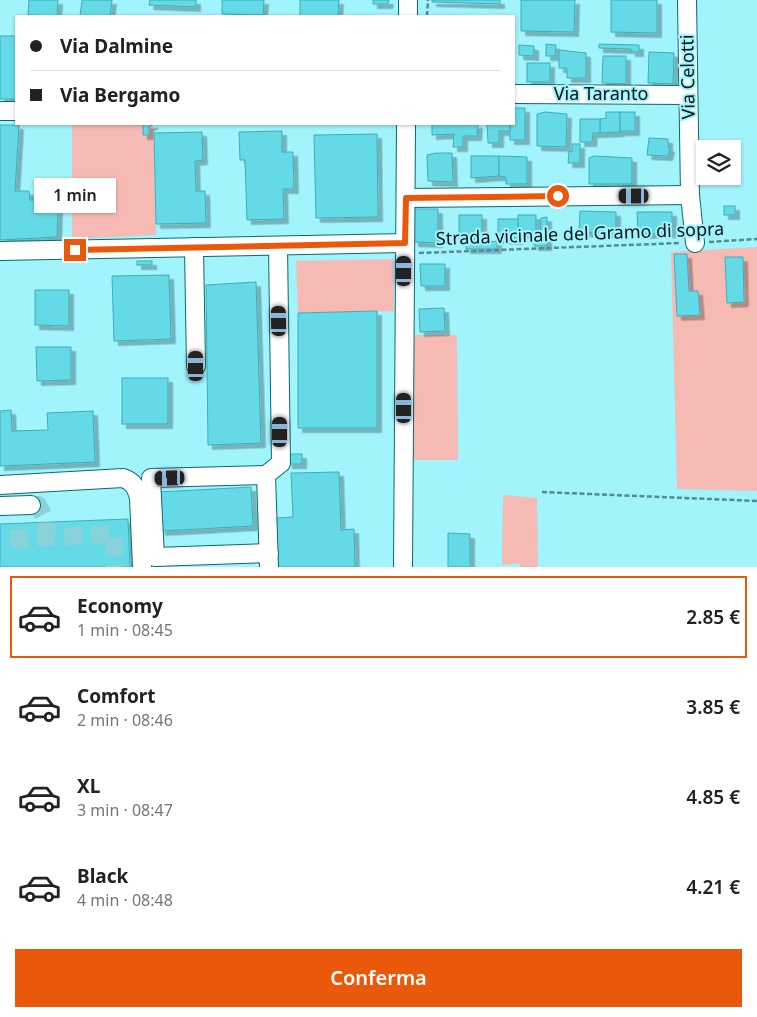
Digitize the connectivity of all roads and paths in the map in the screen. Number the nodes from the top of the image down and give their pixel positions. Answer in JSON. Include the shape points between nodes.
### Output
{"nodes":[{"id":1,"x":408,"y":0,"type":"edge"},
{"id":2,"x":428,"y":0,"type":"edge"},
{"id":3,"x":687,"y":0,"type":"edge"},
{"id":4,"x":408,"y":15,"type":"edge"},
{"id":5,"x":427,"y":15,"type":"edge"},
{"id":6,"x":515,"y":94,"type":"edge"},
{"id":7,"x":688,"y":95,"type":"junction"},
{"id":8,"x":0,"y":111,"type":"edge"},
{"id":9,"x":15,"y":111,"type":"edge"},
{"id":10,"x":406,"y":125,"type":"edge"},
{"id":11,"x":712,"y":185,"type":"edge"},
{"id":12,"x":690,"y":189,"type":"junction"},
{"id":13,"x":406,"y":198,"type":"junction"},
{"id":14,"x":757,"y":239,"type":"edge"},
{"id":15,"x":695,"y":243,"type":"junction"},
{"id":16,"x":278,"y":246,"type":"junction"},
{"id":17,"x":194,"y":247,"type":"junction"},
{"id":18,"x":405,"y":248,"type":"junction"},
{"id":19,"x":0,"y":251,"type":"edge"},
{"id":20,"x":196,"y":366,"type":"dead end"},
{"id":21,"x":266,"y":475,"type":"junction"},
{"id":22,"x":0,"y":485,"type":"edge"},
{"id":23,"x":542,"y":492,"type":"dead end"},
{"id":24,"x":757,"y":501,"type":"edge"},
{"id":25,"x":31,"y":505,"type":"dead end"},
{"id":26,"x":0,"y":506,"type":"edge"},
{"id":27,"x":269,"y":560,"type":"edge"},
{"id":28,"x":142,"y":567,"type":"edge"},
{"id":29,"x":403,"y":567,"type":"edge"}],
"edges":[{"from":1,"to":4,"type":"street"},
{"from":2,"to":5,"type":"path"},
{"from":3,"to":7,"type":"street","name":"Via Celotti"},
{"from":6,"to":7,"type":"street","name":"Via Taranto"},
{"from":7,"to":12,"type":"street","name":"Via Celotti"},
{"from":8,"to":9,"type":"street"},
{"from":10,"to":13,"type":"street"},
{"from":11,"to":12,"type":"path"},
{"from":12,"to":13,"type":"street"},
{"from":12,"to":15,"type":"street","name":"Via Celotti"},
{"from":13,"to":18,"type":"street"},
{"from":14,"to":15,"type":"path","name":"Strada vicinale del Gramo di sopra"},
{"from":15,"to":18,"type":"path","name":"Strada vicinale del Gramo di sopra"},
{"from":16,"to":17,"type":"street"},
{"from":16,"to":18,"type":"street"},
{"from":16,"to":21,"type":"street","via":[[280,463]]},
{"from":17,"to":19,"type":"street"},
{"from":17,"to":20,"type":"street"},
{"from":18,"to":29,"type":"street"},
{"from":21,"to":27,"type":"street"},
{"from":21,"to":27,"type":"street","via":[[152,478],[154,547],[155,557]]},
{"from":22,"to":28,"type":"street","via":[[122,478],[131,481],[139,498]]},
{"from":23,"to":24,"type":"path"},
{"from":25,"to":26,"type":"street"}]}
